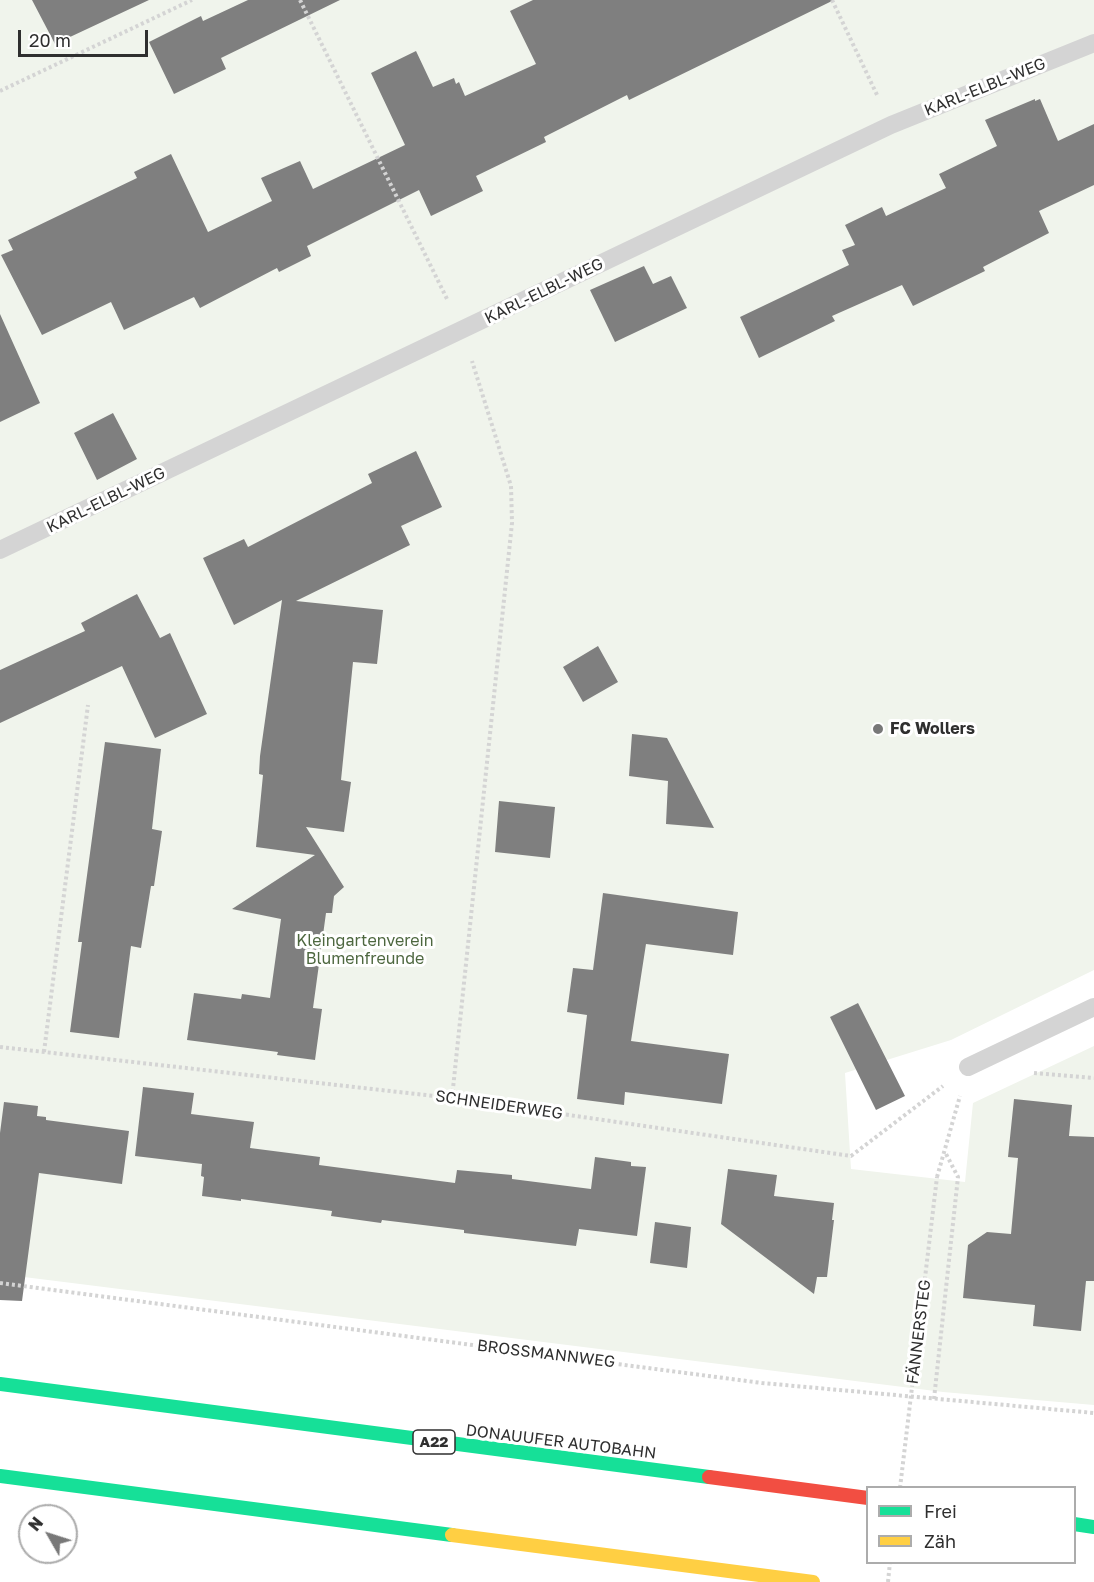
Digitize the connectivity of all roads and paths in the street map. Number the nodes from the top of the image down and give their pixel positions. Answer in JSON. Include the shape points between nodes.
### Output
{"nodes":[{"id":1,"x":192,"y":0,"type":"edge"},
{"id":2,"x":300,"y":0,"type":"edge"},
{"id":3,"x":832,"y":0,"type":"edge"},
{"id":4,"x":1094,"y":43,"type":"edge"},
{"id":5,"x":0,"y":91,"type":"edge"},
{"id":6,"x":891,"y":125,"type":"junction"},
{"id":7,"x":462,"y":330,"type":"junction"},
{"id":8,"x":0,"y":550,"type":"edge"},
{"id":9,"x":88,"y":705,"type":"dead end"},
{"id":10,"x":1094,"y":1007,"type":"edge"},
{"id":11,"x":0,"y":1047,"type":"edge"},
{"id":12,"x":44,"y":1052,"type":"junction"},
{"id":13,"x":968,"y":1066,"type":"junction"},
{"id":14,"x":452,"y":1098,"type":"junction"},
{"id":15,"x":945,"y":1152,"type":"junction"},
{"id":16,"x":0,"y":1283,"type":"edge"},
{"id":17,"x":0,"y":1384,"type":"edge"},
{"id":18,"x":934,"y":1399,"type":"junction"},
{"id":19,"x":1094,"y":1413,"type":"edge"},
{"id":20,"x":0,"y":1476,"type":"edge"},
{"id":21,"x":900,"y":1486,"type":"edge"},
{"id":22,"x":101,"y":1491,"type":"junction"},
{"id":23,"x":45,"y":1495,"type":"dead end"},
{"id":24,"x":866,"y":1498,"type":"edge"},
{"id":25,"x":1076,"y":1524,"type":"edge"},
{"id":26,"x":1094,"y":1527,"type":"edge"},
{"id":27,"x":890,"y":1564,"type":"edge"},
{"id":28,"x":813,"y":1582,"type":"edge"},
{"id":29,"x":888,"y":1582,"type":"edge"}],
"edges":[{"from":1,"to":5,"type":"path"},
{"from":2,"to":7,"type":"path"},
{"from":3,"to":6,"type":"path"},
{"from":4,"to":6,"type":"lane","name":"KARL-ELBL-WEG"},
{"from":6,"to":7,"type":"lane","name":"KARL-ELBL-WEG"},
{"from":7,"to":8,"type":"lane","name":"KARL-ELBL-WEG"},
{"from":7,"to":14,"type":"path","via":[[511,486],[512,523]]},
{"from":9,"to":12,"type":"path"},
{"from":10,"to":13,"type":"lane"},
{"from":11,"to":12,"type":"path","name":"SCHNEIDERWEG"},
{"from":12,"to":14,"type":"path","name":"SCHNEIDERWEG"},
{"from":13,"to":14,"type":"path","name":"SCHNEIDERWEG","via":[[850,1156]]},
{"from":13,"to":15,"type":"path","name":"FÄNNERSTEG"},
{"from":15,"to":18,"type":"path","via":[[958,1177]]},
{"from":15,"to":21,"type":"path","name":"FÄNNERSTEG","bridge":true,"via":[[937,1177]]},
{"from":16,"to":18,"type":"path","name":"BROSSMANNWEG","via":[[762,1383]]},
{"from":17,"to":24,"type":"highway","name":"DONAUUFER AUTOBAHN","number":"A22"},
{"from":18,"to":19,"type":"path","name":"BROSSMANNWEG"},
{"from":20,"to":22,"type":"highway"},
{"from":22,"to":23,"type":"highway"},
{"from":22,"to":28,"type":"highway"},
{"from":25,"to":26,"type":"highway"},
{"from":27,"to":29,"type":"path"}]}
